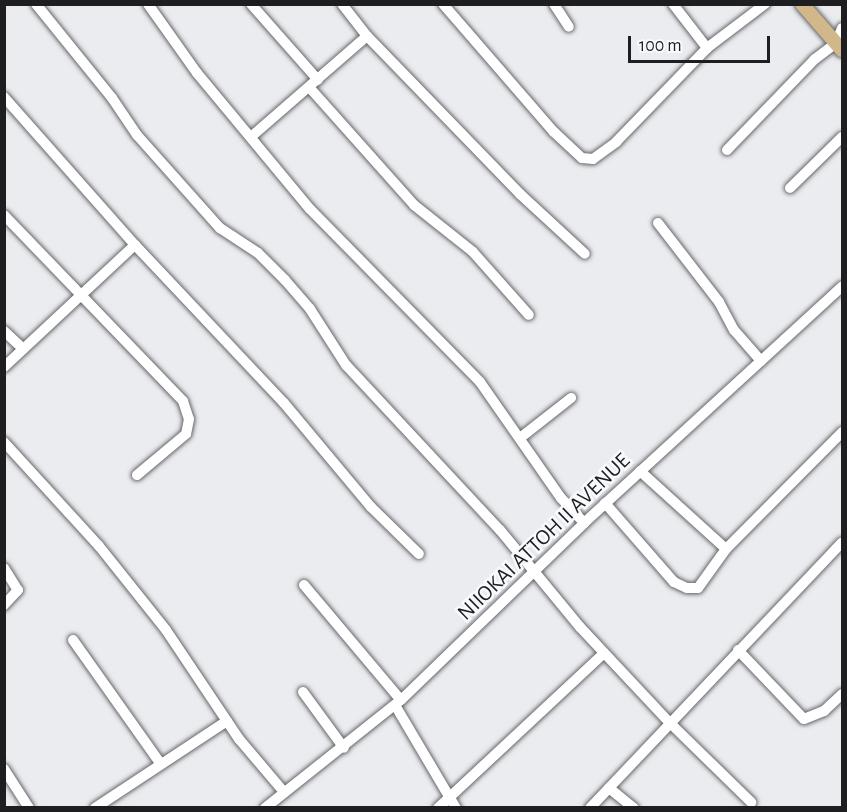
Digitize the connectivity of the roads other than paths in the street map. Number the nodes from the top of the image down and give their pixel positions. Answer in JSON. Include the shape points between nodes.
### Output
{"nodes":[{"id":1,"x":36,"y":4,"type":"edge"},
{"id":2,"x":148,"y":4,"type":"edge"},
{"id":3,"x":251,"y":4,"type":"edge"},
{"id":4,"x":342,"y":4,"type":"edge"},
{"id":5,"x":443,"y":4,"type":"edge"},
{"id":6,"x":554,"y":4,"type":"edge"},
{"id":7,"x":673,"y":4,"type":"edge"},
{"id":8,"x":765,"y":4,"type":"edge"},
{"id":9,"x":802,"y":4,"type":"edge"},
{"id":10,"x":569,"y":27,"type":"dead end"},
{"id":11,"x":843,"y":28,"type":"edge"},
{"id":12,"x":367,"y":36,"type":"junction"},
{"id":13,"x":839,"y":47,"type":"edge"},
{"id":14,"x":707,"y":48,"type":"junction"},
{"id":15,"x":318,"y":80,"type":"junction"},
{"id":16,"x":309,"y":87,"type":"junction"},
{"id":17,"x":4,"y":97,"type":"edge"},
{"id":18,"x":252,"y":136,"type":"junction"},
{"id":19,"x":843,"y":137,"type":"edge"},
{"id":20,"x":727,"y":150,"type":"dead end"},
{"id":21,"x":790,"y":188,"type":"dead end"},
{"id":22,"x":4,"y":215,"type":"edge"},
{"id":23,"x":658,"y":223,"type":"dead end"},
{"id":24,"x":135,"y":245,"type":"junction"},
{"id":25,"x":585,"y":254,"type":"dead end"},
{"id":26,"x":843,"y":287,"type":"edge"},
{"id":27,"x":80,"y":292,"type":"junction"},
{"id":28,"x":529,"y":315,"type":"dead end"},
{"id":29,"x":4,"y":331,"type":"edge"},
{"id":30,"x":23,"y":349,"type":"junction"},
{"id":31,"x":761,"y":361,"type":"junction"},
{"id":32,"x":4,"y":367,"type":"edge"},
{"id":33,"x":571,"y":398,"type":"dead end"},
{"id":34,"x":843,"y":432,"type":"edge"},
{"id":35,"x":520,"y":438,"type":"junction"},
{"id":36,"x":4,"y":442,"type":"edge"},
{"id":37,"x":640,"y":471,"type":"junction"},
{"id":38,"x":137,"y":475,"type":"dead end"},
{"id":39,"x":605,"y":503,"type":"junction"},
{"id":40,"x":584,"y":523,"type":"junction"},
{"id":41,"x":843,"y":542,"type":"edge"},
{"id":42,"x":726,"y":549,"type":"junction"},
{"id":43,"x":834,"y":551,"type":"junction"},
{"id":44,"x":418,"y":554,"type":"dead end"},
{"id":45,"x":843,"y":559,"type":"edge"},
{"id":46,"x":4,"y":568,"type":"edge"},
{"id":47,"x":534,"y":573,"type":"junction"},
{"id":48,"x":304,"y":585,"type":"dead end"},
{"id":49,"x":4,"y":605,"type":"edge"},
{"id":50,"x":74,"y":640,"type":"dead end"},
{"id":51,"x":738,"y":650,"type":"junction"},
{"id":52,"x":604,"y":653,"type":"junction"},
{"id":53,"x":303,"y":692,"type":"dead end"},
{"id":54,"x":843,"y":694,"type":"edge"},
{"id":55,"x":398,"y":702,"type":"junction"},
{"id":56,"x":227,"y":721,"type":"junction"},
{"id":57,"x":669,"y":722,"type":"junction"},
{"id":58,"x":344,"y":748,"type":"junction"},
{"id":59,"x":160,"y":763,"type":"junction"},
{"id":60,"x":4,"y":769,"type":"edge"},
{"id":61,"x":609,"y":788,"type":"junction"},
{"id":62,"x":284,"y":792,"type":"junction"},
{"id":63,"x":449,"y":797,"type":"junction"},
{"id":64,"x":751,"y":802,"type":"dead end"},
{"id":65,"x":29,"y":807,"type":"edge"},
{"id":66,"x":94,"y":807,"type":"edge"},
{"id":67,"x":265,"y":807,"type":"edge"},
{"id":68,"x":438,"y":807,"type":"edge"},
{"id":69,"x":456,"y":807,"type":"edge"},
{"id":70,"x":590,"y":807,"type":"edge"},
{"id":71,"x":634,"y":807,"type":"edge"}],
"edges":[{"from":1,"to":47,"type":"street","via":[[137,135],[220,228],[258,254],[285,280],[346,365],[500,530]]},
{"from":2,"to":18,"type":"street","via":[[185,57]]},
{"from":3,"to":15,"type":"street"},
{"from":4,"to":12,"type":"street"},
{"from":5,"to":14,"type":"street","via":[[554,132],[582,158],[593,159],[603,154]]},
{"from":6,"to":10,"type":"street"},
{"from":7,"to":14,"type":"street"},
{"from":8,"to":14,"type":"street"},
{"from":9,"to":13,"type":"main road"},
{"from":11,"to":13,"type":"street"},
{"from":12,"to":15,"type":"street"},
{"from":12,"to":25,"type":"street","via":[[557,231]]},
{"from":13,"to":20,"type":"street","via":[[815,59]]},
{"from":15,"to":16,"type":"street"},
{"from":16,"to":18,"type":"street"},
{"from":16,"to":28,"type":"street","via":[[414,205],[472,252]]},
{"from":17,"to":24,"type":"street"},
{"from":18,"to":35,"type":"street","via":[[310,209],[480,382]]},
{"from":19,"to":21,"type":"street"},
{"from":22,"to":27,"type":"street","via":[[30,246]]},
{"from":23,"to":31,"type":"street","via":[[719,302],[734,330]]},
{"from":24,"to":27,"type":"street"},
{"from":24,"to":44,"type":"street","via":[[284,403],[371,507]]},
{"from":26,"to":31,"type":"street","name":"NIIOKAI ATTOH II AVENUE"},
{"from":27,"to":30,"type":"street"},
{"from":27,"to":38,"type":"street","via":[[183,401],[189,419],[186,434]]},
{"from":29,"to":30,"type":"street"},
{"from":30,"to":32,"type":"street"},
{"from":31,"to":37,"type":"street","name":"NIIOKAI ATTOH II AVENUE"},
{"from":33,"to":35,"type":"street"},
{"from":34,"to":42,"type":"street"},
{"from":35,"to":40,"type":"street","via":[[561,498]]},
{"from":36,"to":56,"type":"street","via":[[99,546],[166,630]]},
{"from":37,"to":39,"type":"street","name":"NIIOKAI ATTOH II AVENUE"},
{"from":37,"to":42,"type":"street"},
{"from":39,"to":40,"type":"street","name":"NIIOKAI ATTOH II AVENUE"},
{"from":39,"to":42,"type":"street","via":[[649,557],[687,588],[698,588]]},
{"from":40,"to":47,"type":"street","name":"NIIOKAI ATTOH II AVENUE"},
{"from":41,"to":43,"type":"street"},
{"from":43,"to":45,"type":"street"},
{"from":43,"to":51,"type":"street"},
{"from":46,"to":49,"type":"street","via":[[18,590]]},
{"from":47,"to":52,"type":"street"},
{"from":47,"to":55,"type":"street","name":"NIIOKAI ATTOH II AVENUE"},
{"from":48,"to":55,"type":"street"},
{"from":50,"to":59,"type":"street"},
{"from":51,"to":54,"type":"street","via":[[804,718],[824,711]]},
{"from":51,"to":57,"type":"street"},
{"from":52,"to":57,"type":"street"},
{"from":52,"to":63,"type":"street"},
{"from":53,"to":58,"type":"street"},
{"from":55,"to":58,"type":"street","name":"NIIOKAI ATTOH II AVENUE"},
{"from":55,"to":63,"type":"street"},
{"from":56,"to":59,"type":"street"},
{"from":56,"to":62,"type":"street"},
{"from":57,"to":61,"type":"street"},
{"from":57,"to":64,"type":"street"},
{"from":58,"to":62,"type":"street","name":"NIIOKAI ATTOH II AVENUE"},
{"from":59,"to":66,"type":"street"},
{"from":60,"to":65,"type":"street"},
{"from":61,"to":70,"type":"street"},
{"from":61,"to":71,"type":"street"},
{"from":62,"to":67,"type":"street","name":"NIIOKAI ATTOH II AVENUE"},
{"from":63,"to":68,"type":"street"},
{"from":63,"to":69,"type":"street"}]}
